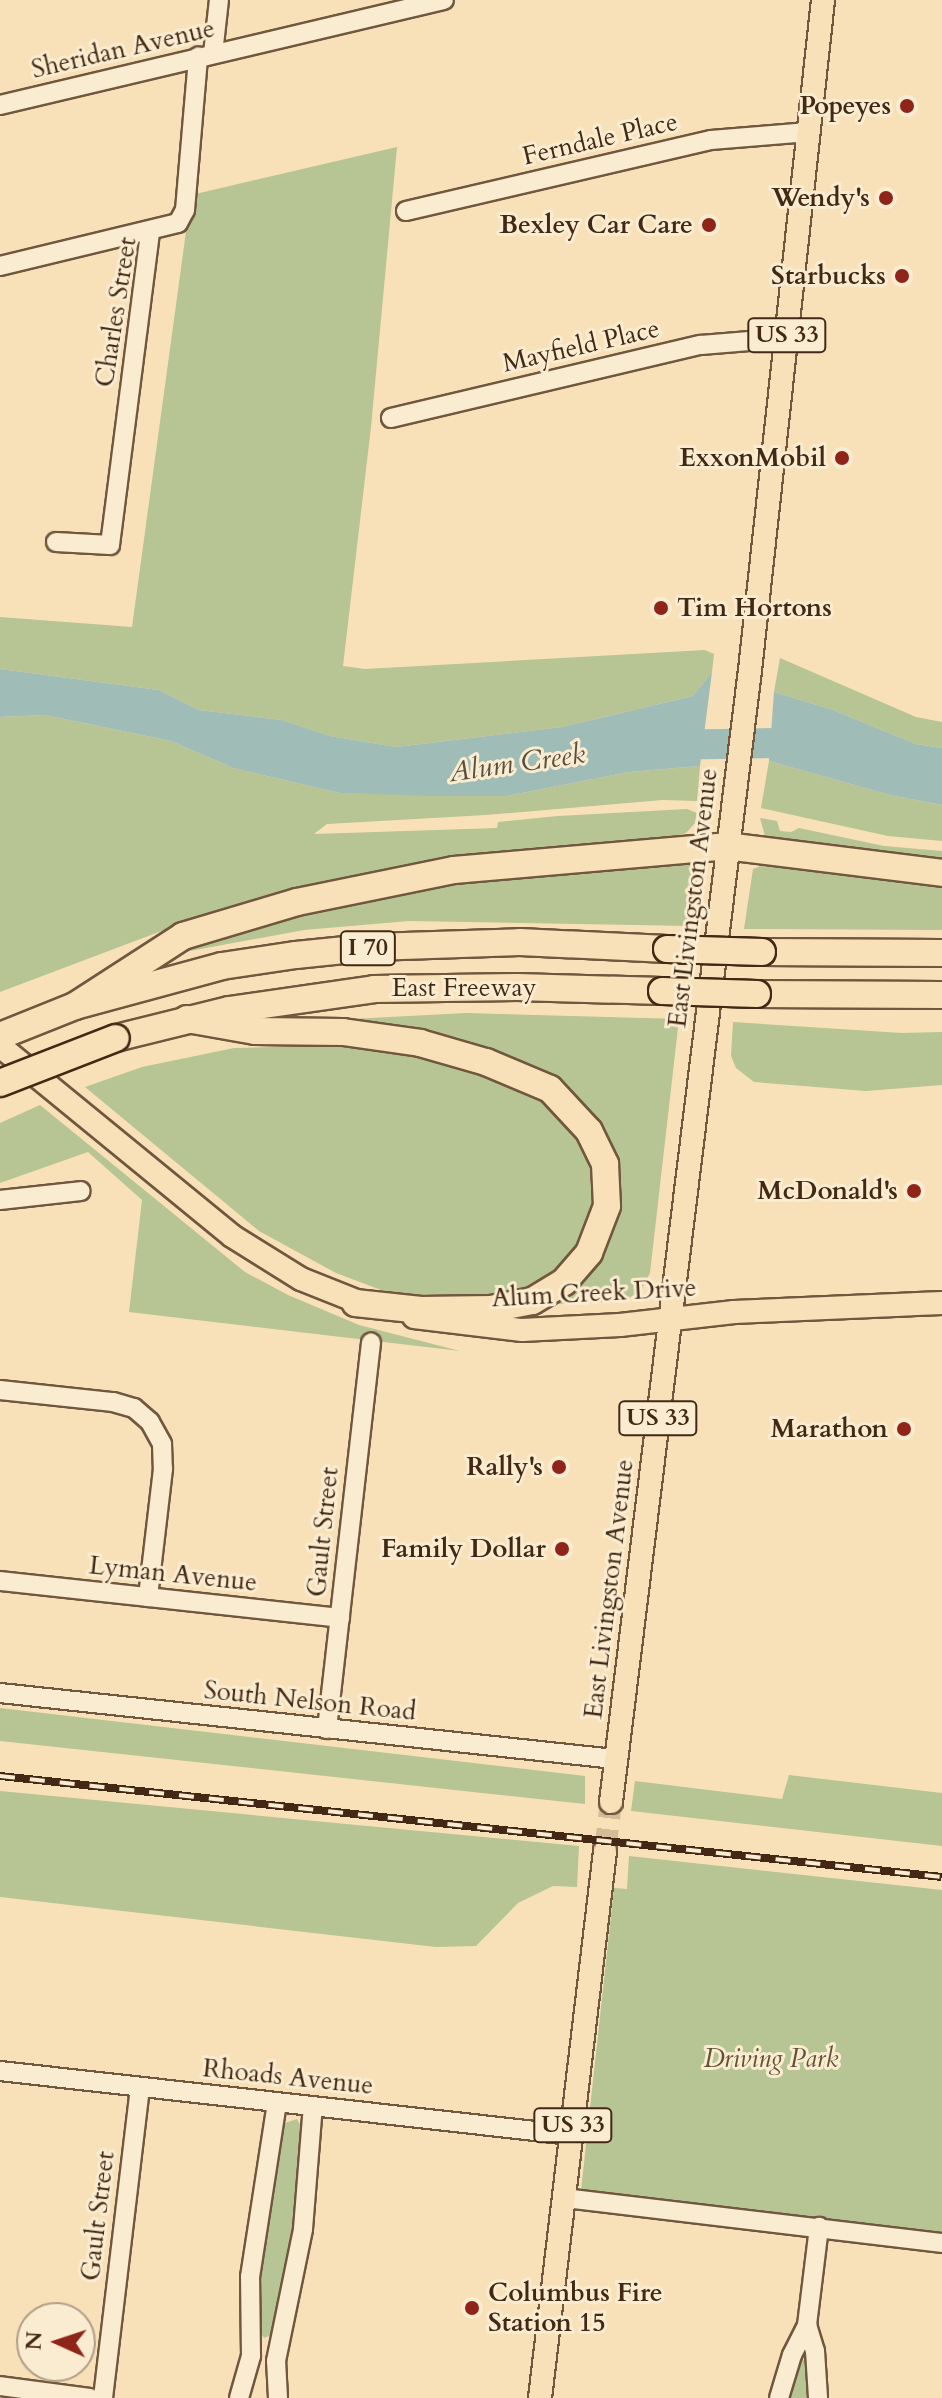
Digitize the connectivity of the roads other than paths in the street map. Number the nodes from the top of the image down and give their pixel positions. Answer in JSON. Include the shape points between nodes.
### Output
{"nodes":[{"id":1,"x":219,"y":0,"type":"edge"},
{"id":2,"x":444,"y":0,"type":"edge"},
{"id":3,"x":823,"y":0,"type":"edge"},
{"id":4,"x":206,"y":56,"type":"junction"},
{"id":5,"x":0,"y":105,"type":"edge"},
{"id":6,"x":809,"y":132,"type":"junction"},
{"id":7,"x":406,"y":211,"type":"dead end"},
{"id":8,"x":150,"y":231,"type":"junction"},
{"id":9,"x":0,"y":266,"type":"edge"},
{"id":10,"x":786,"y":338,"type":"junction"},
{"id":11,"x":391,"y":418,"type":"dead end"},
{"id":12,"x":56,"y":542,"type":"dead end"},
{"id":13,"x":726,"y":846,"type":"junction"},
{"id":14,"x":942,"y":873,"type":"edge"},
{"id":15,"x":942,"y":953,"type":"edge"},
{"id":16,"x":942,"y":995,"type":"edge"},
{"id":17,"x":75,"y":1006,"type":"junction"},
{"id":18,"x":187,"y":1019,"type":"junction"},
{"id":19,"x":0,"y":1036,"type":"edge"},
{"id":20,"x":0,"y":1046,"type":"edge"},
{"id":21,"x":0,"y":1083,"type":"edge"},
{"id":22,"x":81,"y":1191,"type":"dead end"},
{"id":23,"x":0,"y":1200,"type":"edge"},
{"id":24,"x":355,"y":1303,"type":"junction"},
{"id":25,"x":942,"y":1303,"type":"edge"},
{"id":26,"x":670,"y":1318,"type":"junction"},
{"id":27,"x":371,"y":1342,"type":"dead end"},
{"id":28,"x":0,"y":1390,"type":"edge"},
{"id":29,"x":0,"y":1581,"type":"edge"},
{"id":30,"x":148,"y":1597,"type":"junction"},
{"id":31,"x":340,"y":1618,"type":"junction"},
{"id":32,"x":0,"y":1693,"type":"edge"},
{"id":33,"x":327,"y":1729,"type":"junction"},
{"id":34,"x":615,"y":1759,"type":"junction"},
{"id":35,"x":611,"y":1802,"type":"tunnel mouth"},
{"id":36,"x":605,"y":1851,"type":"tunnel mouth"},
{"id":37,"x":0,"y":2071,"type":"edge"},
{"id":38,"x":140,"y":2087,"type":"junction"},
{"id":39,"x":277,"y":2102,"type":"junction"},
{"id":40,"x":313,"y":2106,"type":"junction"},
{"id":41,"x":571,"y":2135,"type":"junction"},
{"id":42,"x":564,"y":2198,"type":"junction"},
{"id":43,"x":819,"y":2227,"type":"junction"},
{"id":44,"x":942,"y":2243,"type":"edge"},
{"id":45,"x":807,"y":2325,"type":"junction"},
{"id":46,"x":0,"y":2386,"type":"edge"},
{"id":47,"x":90,"y":2398,"type":"edge"},
{"id":48,"x":103,"y":2398,"type":"edge"},
{"id":49,"x":239,"y":2398,"type":"edge"},
{"id":50,"x":278,"y":2398,"type":"edge"},
{"id":51,"x":540,"y":2398,"type":"edge"},
{"id":52,"x":779,"y":2398,"type":"edge"},
{"id":53,"x":818,"y":2398,"type":"edge"}],
"edges":[{"from":1,"to":4,"type":"street","name":"Charles Street"},
{"from":2,"to":4,"type":"street","name":"Sheridan Avenue"},
{"from":3,"to":6,"type":"main road","name":"East Livingston Avenue","number":"US 33"},
{"from":4,"to":5,"type":"street","name":"Sheridan Avenue"},
{"from":4,"to":8,"type":"street","name":"Charles Street","via":[[185,210],[178,223]]},
{"from":6,"to":7,"type":"street","name":"Ferndale Place","via":[[711,140]]},
{"from":6,"to":10,"type":"main road","name":"East Livingston Avenue","number":"US 33"},
{"from":8,"to":9,"type":"street"},
{"from":8,"to":12,"type":"street","name":"Charles Street","via":[[110,545]]},
{"from":10,"to":11,"type":"street","name":"Mayfield Place","via":[[701,345]]},
{"from":10,"to":13,"type":"main road","name":"East Livingston Avenue","number":"US 33"},
{"from":13,"to":14,"type":"highway"},
{"from":13,"to":17,"type":"highway","via":[[454,870],[297,902],[183,936]]},
{"from":13,"to":26,"type":"main road","name":"East Livingston Avenue","number":"US 33"},
{"from":15,"to":17,"type":"highway","name":"East Freeway","number":"I 70","bridge":true,"via":[[520,942],[373,947],[222,966]]},
{"from":16,"to":18,"type":"highway","name":"East Freeway","number":"I 70","bridge":true,"via":[[374,989]]},
{"from":17,"to":19,"type":"highway","name":"East Freeway","number":"I 70"},
{"from":18,"to":21,"type":"highway","name":"East Freeway","number":"I 70","bridge":true,"via":[[116,1038]]},
{"from":18,"to":24,"type":"highway","via":[[255,1031],[343,1032],[460,1054],[550,1089],[589,1131],[605,1164],[607,1206],[589,1253],[564,1282],[532,1301],[491,1309],[421,1310]]},
{"from":20,"to":24,"type":"main road","name":"Alum Creek Drive","via":[[232,1236],[290,1273]]},
{"from":22,"to":23,"type":"street"},
{"from":24,"to":26,"type":"main road","name":"Alum Creek Drive","via":[[435,1322],[522,1330]]},
{"from":25,"to":26,"type":"main road","name":"Alum Creek Drive"},
{"from":26,"to":34,"type":"main road","name":"East Livingston Avenue","number":"US 33"},
{"from":27,"to":31,"type":"street","name":"Gault Street"},
{"from":28,"to":30,"type":"street","via":[[113,1402],[134,1408],[150,1422],[162,1444],[163,1469]]},
{"from":29,"to":30,"type":"street","name":"Lyman Avenue"},
{"from":30,"to":31,"type":"street","name":"Lyman Avenue"},
{"from":31,"to":33,"type":"street","name":"Gault Street"},
{"from":32,"to":33,"type":"street","name":"South Nelson Road"},
{"from":33,"to":34,"type":"street","name":"South Nelson Road"},
{"from":34,"to":35,"type":"main road","name":"East Livingston Avenue","number":"US 33"},
{"from":36,"to":41,"type":"main road","number":"US 33"},
{"from":37,"to":38,"type":"street","name":"Rhoads Avenue"},
{"from":38,"to":39,"type":"street","name":"Rhoads Avenue"},
{"from":38,"to":48,"type":"street","name":"Gault Street"},
{"from":39,"to":40,"type":"street","name":"Rhoads Avenue"},
{"from":39,"to":49,"type":"street","via":[[250,2277],[251,2356]]},
{"from":40,"to":41,"type":"street","name":"Rhoads Avenue"},
{"from":40,"to":50,"type":"street","via":[[303,2229],[276,2361]]},
{"from":41,"to":42,"type":"main road","number":"US 33"},
{"from":42,"to":43,"type":"street"},
{"from":42,"to":51,"type":"main road","number":"US 33"},
{"from":43,"to":44,"type":"street"},
{"from":43,"to":45,"type":"street"},
{"from":45,"to":52,"type":"street"},
{"from":45,"to":53,"type":"street","via":[[815,2351]]},
{"from":46,"to":47,"type":"street"}]}
